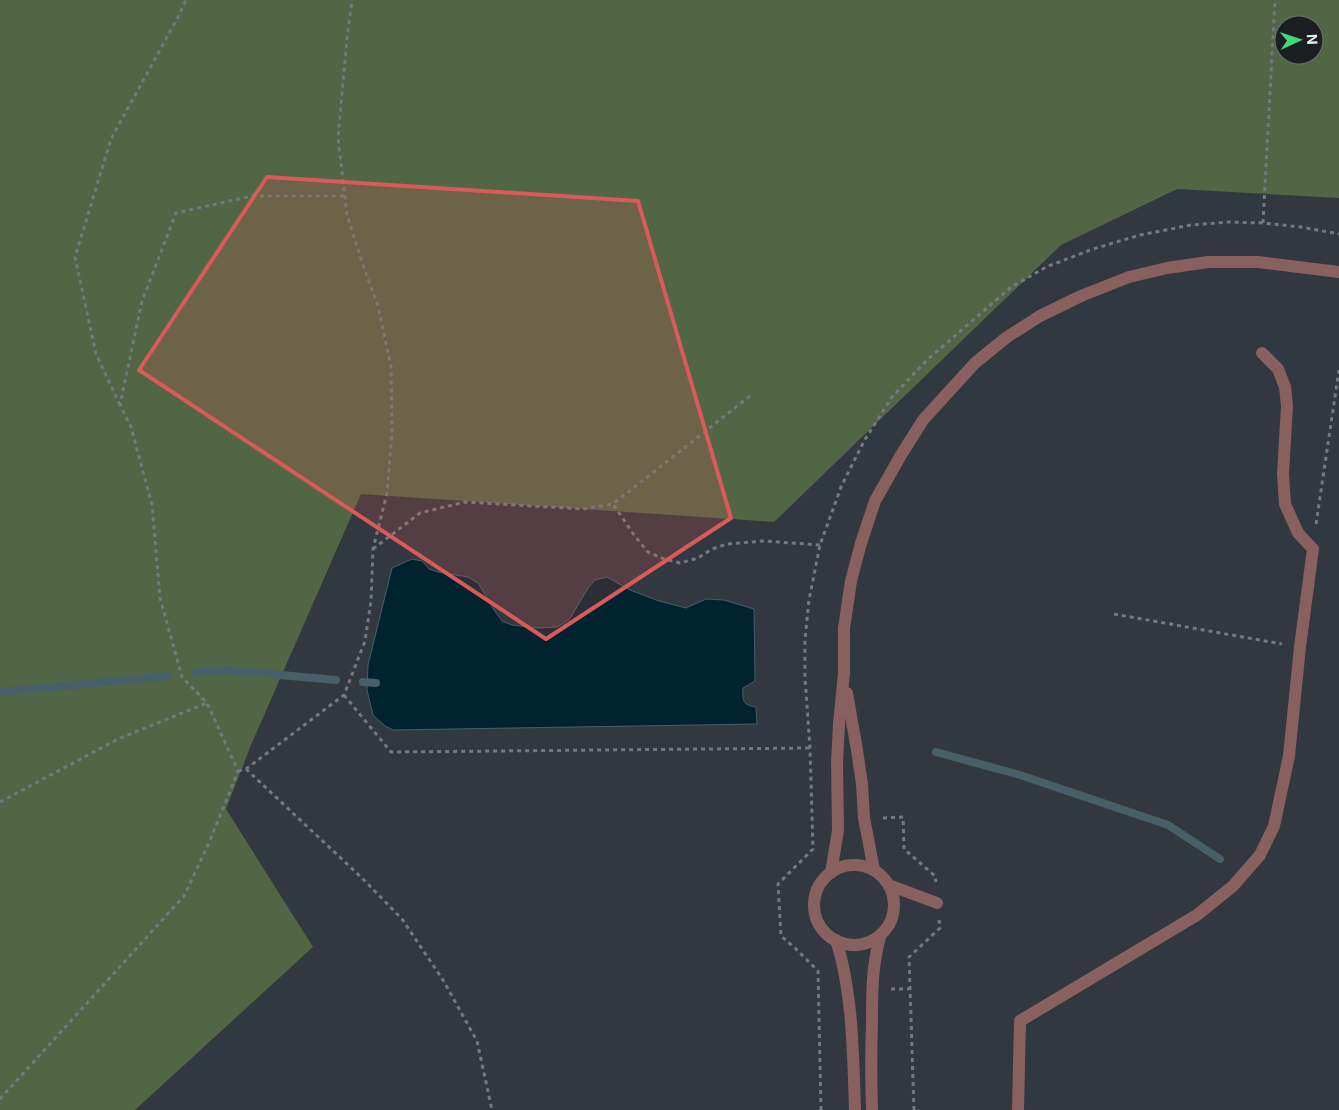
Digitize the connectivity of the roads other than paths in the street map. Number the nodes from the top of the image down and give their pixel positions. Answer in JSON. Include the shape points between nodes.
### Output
{"nodes":[{"id":1,"x":1339,"y":272,"type":"edge"},
{"id":2,"x":1262,"y":353,"type":"dead end"},
{"id":3,"x":844,"y":673,"type":"junction"},
{"id":4,"x":874,"y":870,"type":"junction"},
{"id":5,"x":831,"y":873,"type":"junction"},
{"id":6,"x":889,"y":885,"type":"junction"},
{"id":7,"x":937,"y":903,"type":"road end"},
{"id":8,"x":881,"y":934,"type":"junction"},
{"id":9,"x":836,"y":940,"type":"junction"},
{"id":10,"x":855,"y":1110,"type":"edge"},
{"id":11,"x":872,"y":1110,"type":"edge"},
{"id":12,"x":1018,"y":1110,"type":"edge"}],
"edges":[{"from":1,"to":3,"type":"street","via":[[1258,262],[1208,262],[1129,277],[1040,316],[975,363],[923,420],[876,501],[851,581],[844,628]]},
{"from":2,"to":12,"type":"street","via":[[1278,369],[1285,387],[1287,406],[1282,474],[1285,504],[1298,533],[1312,549],[1289,756],[1274,826],[1260,855],[1232,886],[1196,916],[1020,1021]]},
{"from":3,"to":4,"type":"street"},
{"from":3,"to":5,"type":"street","via":[[837,763],[838,830]]},
{"from":4,"to":5,"type":"street","via":[[852,865]]},
{"from":4,"to":6,"type":"street"},
{"from":5,"to":9,"type":"street","via":[[821,882],[815,896],[815,911],[823,930]]},
{"from":6,"to":7,"type":"street"},
{"from":6,"to":8,"type":"street","via":[[894,911]]},
{"from":8,"to":9,"type":"street","via":[[870,942],[856,945]]},
{"from":8,"to":11,"type":"street","via":[[872,975]]},
{"from":9,"to":10,"type":"street","via":[[847,989]]}]}
